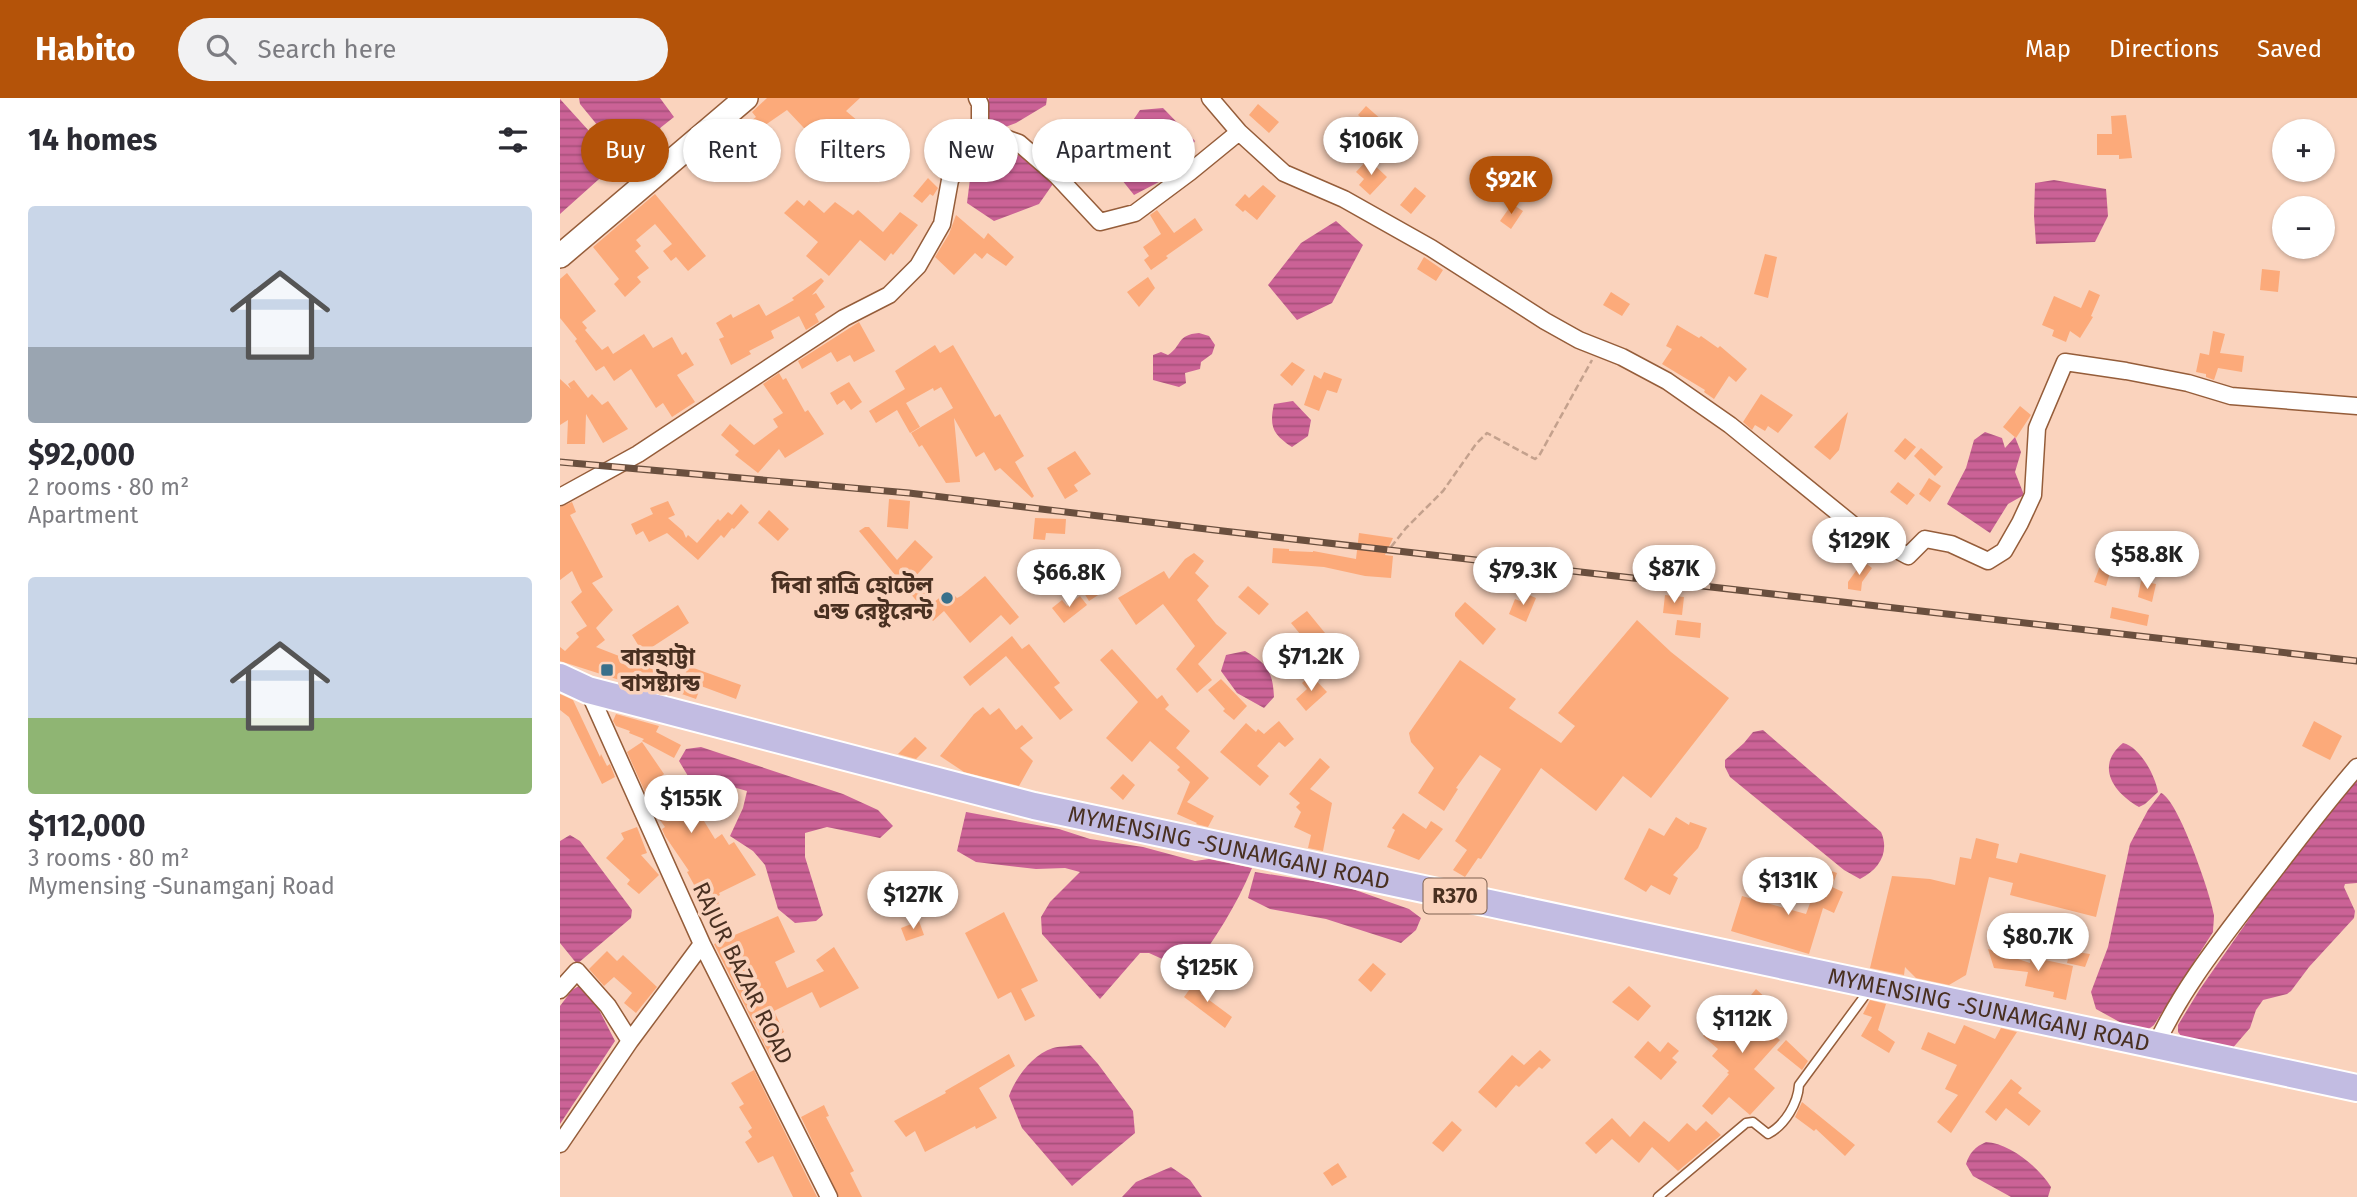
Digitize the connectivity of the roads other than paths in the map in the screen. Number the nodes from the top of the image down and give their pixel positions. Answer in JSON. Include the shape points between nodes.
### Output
{"nodes":[{"id":1,"x":746,"y":98,"type":"edge"},
{"id":2,"x":977,"y":98,"type":"edge"},
{"id":3,"x":1210,"y":98,"type":"edge"},
{"id":4,"x":980,"y":119,"type":"edge"},
{"id":5,"x":1239,"y":132,"type":"junction"},
{"id":6,"x":1018,"y":143,"type":"edge"},
{"id":7,"x":950,"y":182,"type":"edge"},
{"id":8,"x":560,"y":256,"type":"edge"},
{"id":9,"x":2357,"y":406,"type":"edge"},
{"id":10,"x":560,"y":498,"type":"edge"},
{"id":11,"x":560,"y":677,"type":"edge"},
{"id":12,"x":588,"y":690,"type":"junction"},
{"id":13,"x":2357,"y":767,"type":"edge"},
{"id":14,"x":702,"y":944,"type":"junction"},
{"id":15,"x":1872,"y":985,"type":"junction"},
{"id":16,"x":560,"y":990,"type":"edge"},
{"id":17,"x":630,"y":1041,"type":"junction"},
{"id":18,"x":2157,"y":1045,"type":"junction"},
{"id":19,"x":2357,"y":1088,"type":"edge"},
{"id":20,"x":560,"y":1144,"type":"edge"},
{"id":21,"x":829,"y":1197,"type":"edge"},
{"id":22,"x":1658,"y":1197,"type":"edge"}],
"edges":[{"from":1,"to":8,"type":"main road"},
{"from":2,"to":4,"type":"street"},
{"from":3,"to":5,"type":"street"},
{"from":5,"to":6,"type":"street","via":[[1135,213],[1100,222]]},
{"from":5,"to":9,"type":"street","via":[[1284,173],[1344,199],[1431,248],[1545,321],[1667,380],[1858,529],[1908,556],[1925,539],[1951,544],[1988,561],[2004,551],[2033,495],[2036,428],[2065,362],[2188,383],[2231,396]]},
{"from":7,"to":10,"type":"street","via":[[942,223],[918,266],[889,295],[844,318],[638,454]]},
{"from":11,"to":12,"type":"main road","name":"MYMENSING -SUNAMGANJ ROAD","number":"R370"},
{"from":12,"to":14,"type":"street","name":"RAJUR BAZAR ROAD"},
{"from":12,"to":15,"type":"main road","name":"MYMENSING -SUNAMGANJ ROAD","number":"R370","via":[[1034,806]]},
{"from":13,"to":18,"type":"street","via":[[2206,961],[2171,1012]]},
{"from":14,"to":17,"type":"street"},
{"from":14,"to":21,"type":"street","name":"RAJUR BAZAR ROAD"},
{"from":15,"to":18,"type":"main road","name":"MYMENSING -SUNAMGANJ ROAD","number":"R370"},
{"from":15,"to":22,"type":"lane","via":[[1799,1085],[1798,1100],[1775,1130],[1768,1134],[1754,1122],[1746,1123]]},
{"from":16,"to":17,"type":"street","via":[[577,971],[608,1006]]},
{"from":17,"to":20,"type":"street"},
{"from":18,"to":19,"type":"main road","name":"MYMENSING -SUNAMGANJ ROAD","number":"R370"}]}
